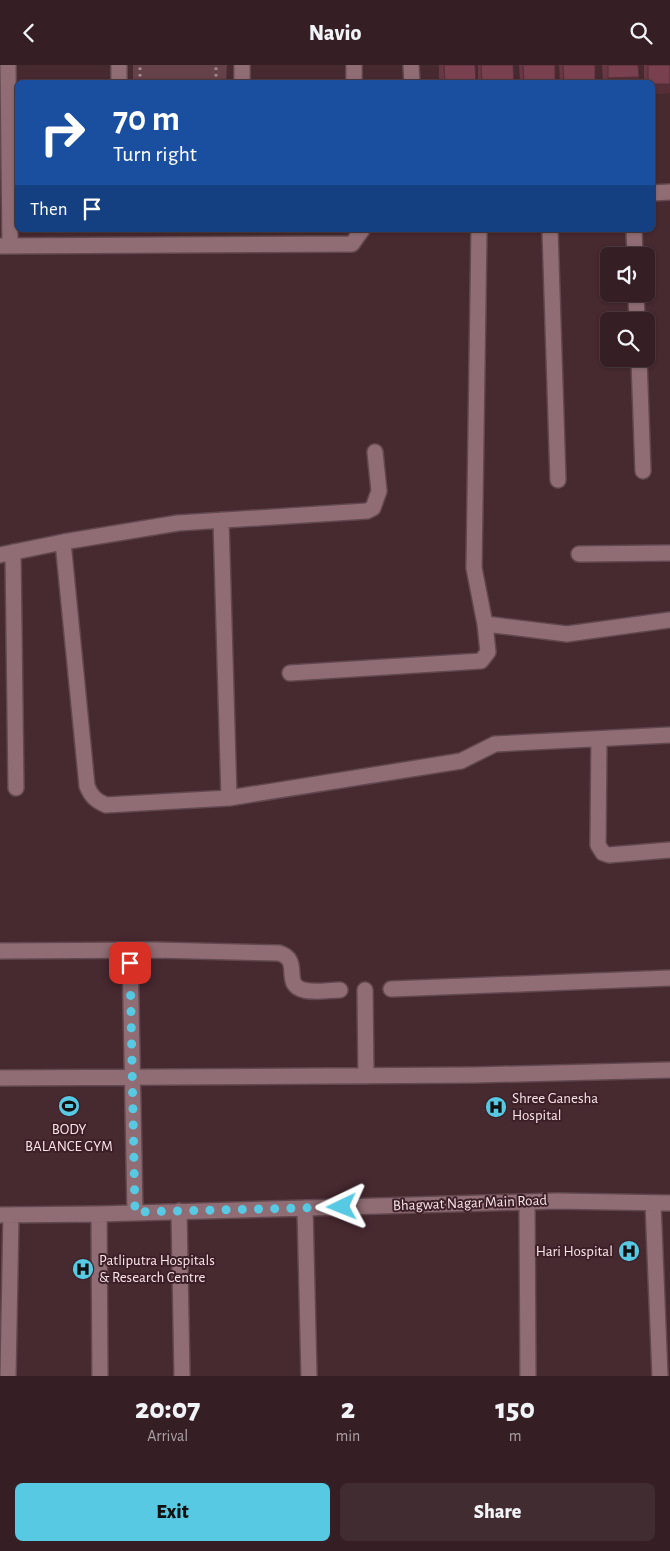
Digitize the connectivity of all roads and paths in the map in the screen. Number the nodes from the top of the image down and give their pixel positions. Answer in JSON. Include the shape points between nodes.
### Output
{"nodes":[{"id":1,"x":8,"y":65,"type":"edge"},
{"id":2,"x":119,"y":65,"type":"edge"},
{"id":3,"x":140,"y":65,"type":"edge"},
{"id":4,"x":216,"y":65,"type":"edge"},
{"id":5,"x":242,"y":65,"type":"edge"},
{"id":6,"x":354,"y":65,"type":"edge"},
{"id":7,"x":411,"y":65,"type":"edge"},
{"id":8,"x":119,"y":80,"type":"edge"},
{"id":9,"x":140,"y":80,"type":"edge"},
{"id":10,"x":216,"y":80,"type":"edge"},
{"id":11,"x":242,"y":80,"type":"edge"},
{"id":12,"x":354,"y":80,"type":"edge"},
{"id":13,"x":412,"y":80,"type":"edge"},
{"id":14,"x":13,"y":153,"type":"edge"},
{"id":15,"x":670,"y":192,"type":"edge"},
{"id":16,"x":655,"y":193,"type":"edge"},
{"id":17,"x":361,"y":232,"type":"edge"},
{"id":18,"x":479,"y":232,"type":"edge"},
{"id":19,"x":550,"y":232,"type":"edge"},
{"id":20,"x":634,"y":232,"type":"edge"},
{"id":21,"x":5,"y":245,"type":"edge"},
{"id":22,"x":635,"y":247,"type":"edge"},
{"id":23,"x":639,"y":367,"type":"edge"},
{"id":24,"x":376,"y":452,"type":"dead end"},
{"id":25,"x":644,"y":471,"type":"dead end"},
{"id":26,"x":558,"y":480,"type":"dead end"},
{"id":27,"x":221,"y":520,"type":"junction"},
{"id":28,"x":63,"y":542,"type":"junction"},
{"id":29,"x":670,"y":553,"type":"edge"},
{"id":30,"x":6,"y":554,"type":"edge"},
{"id":31,"x":579,"y":554,"type":"dead end"},
{"id":32,"x":670,"y":620,"type":"edge"},
{"id":33,"x":485,"y":624,"type":"junction"},
{"id":34,"x":290,"y":673,"type":"dead end"},
{"id":35,"x":670,"y":735,"type":"edge"},
{"id":36,"x":599,"y":739,"type":"junction"},
{"id":37,"x":16,"y":788,"type":"dead end"},
{"id":38,"x":229,"y":798,"type":"junction"},
{"id":39,"x":670,"y":849,"type":"edge"},
{"id":40,"x":0,"y":951,"type":"edge"},
{"id":41,"x":130,"y":951,"type":"junction"},
{"id":42,"x":670,"y":978,"type":"edge"},
{"id":43,"x":391,"y":989,"type":"dead end"},
{"id":44,"x":340,"y":990,"type":"dead end"},
{"id":45,"x":365,"y":990,"type":"dead end"},
{"id":46,"x":670,"y":1071,"type":"edge"},
{"id":47,"x":366,"y":1076,"type":"junction"},
{"id":48,"x":132,"y":1077,"type":"junction"},
{"id":49,"x":0,"y":1078,"type":"edge"},
{"id":50,"x":527,"y":1202,"type":"junction"},
{"id":51,"x":653,"y":1203,"type":"junction"},
{"id":52,"x":670,"y":1203,"type":"edge"},
{"id":53,"x":305,"y":1208,"type":"junction"},
{"id":54,"x":179,"y":1211,"type":"junction"},
{"id":55,"x":135,"y":1212,"type":"junction"},
{"id":56,"x":99,"y":1214,"type":"junction"},
{"id":57,"x":5,"y":1215,"type":"edge"},
{"id":58,"x":8,"y":1376,"type":"edge"},
{"id":59,"x":100,"y":1376,"type":"edge"},
{"id":60,"x":182,"y":1376,"type":"edge"},
{"id":61,"x":309,"y":1376,"type":"edge"},
{"id":62,"x":528,"y":1376,"type":"edge"},
{"id":63,"x":660,"y":1376,"type":"edge"}],
"edges":[{"from":1,"to":14,"type":"street"},
{"from":2,"to":8,"type":"street"},
{"from":3,"to":9,"type":"path"},
{"from":4,"to":10,"type":"path"},
{"from":5,"to":11,"type":"street"},
{"from":6,"to":12,"type":"street"},
{"from":7,"to":13,"type":"street"},
{"from":14,"to":21,"type":"street"},
{"from":15,"to":16,"type":"street"},
{"from":17,"to":21,"type":"street","via":[[352,244]]},
{"from":18,"to":33,"type":"street","via":[[474,568]]},
{"from":19,"to":26,"type":"street"},
{"from":20,"to":22,"type":"street"},
{"from":23,"to":25,"type":"street"},
{"from":24,"to":27,"type":"street","via":[[379,491],[373,508],[367,511]]},
{"from":27,"to":28,"type":"street","via":[[178,523]]},
{"from":27,"to":38,"type":"street"},
{"from":28,"to":30,"type":"street"},
{"from":28,"to":38,"type":"street","via":[[90,794],[106,805]]},
{"from":29,"to":31,"type":"street"},
{"from":30,"to":37,"type":"street"},
{"from":32,"to":33,"type":"street","via":[[567,634]]},
{"from":33,"to":34,"type":"street","via":[[488,652],[481,661]]},
{"from":35,"to":36,"type":"street"},
{"from":36,"to":38,"type":"street","via":[[495,744],[461,761]]},
{"from":36,"to":39,"type":"street","via":[[598,845],[603,853]]},
{"from":40,"to":41,"type":"street"},
{"from":41,"to":44,"type":"street","via":[[279,953],[291,960],[292,979],[304,990]]},
{"from":41,"to":48,"type":"street"},
{"from":42,"to":43,"type":"street"},
{"from":45,"to":47,"type":"street"},
{"from":46,"to":47,"type":"street"},
{"from":47,"to":48,"type":"street"},
{"from":48,"to":49,"type":"street"},
{"from":48,"to":55,"type":"street"},
{"from":50,"to":51,"type":"street","name":"Bhagwat Nagar Main Road"},
{"from":50,"to":53,"type":"street","name":"Bhagwat Nagar Main Road"},
{"from":50,"to":62,"type":"street"},
{"from":51,"to":52,"type":"street","name":"Bhagwat Nagar Main Road"},
{"from":51,"to":63,"type":"street"},
{"from":53,"to":54,"type":"street","name":"Bhagwat Nagar Main Road"},
{"from":53,"to":61,"type":"street"},
{"from":54,"to":55,"type":"street","name":"Bhagwat Nagar Main Road"},
{"from":54,"to":60,"type":"street"},
{"from":55,"to":56,"type":"street","name":"Bhagwat Nagar Main Road"},
{"from":56,"to":57,"type":"street","name":"Bhagwat Nagar Main Road"},
{"from":56,"to":59,"type":"street"},
{"from":57,"to":58,"type":"street"}]}
